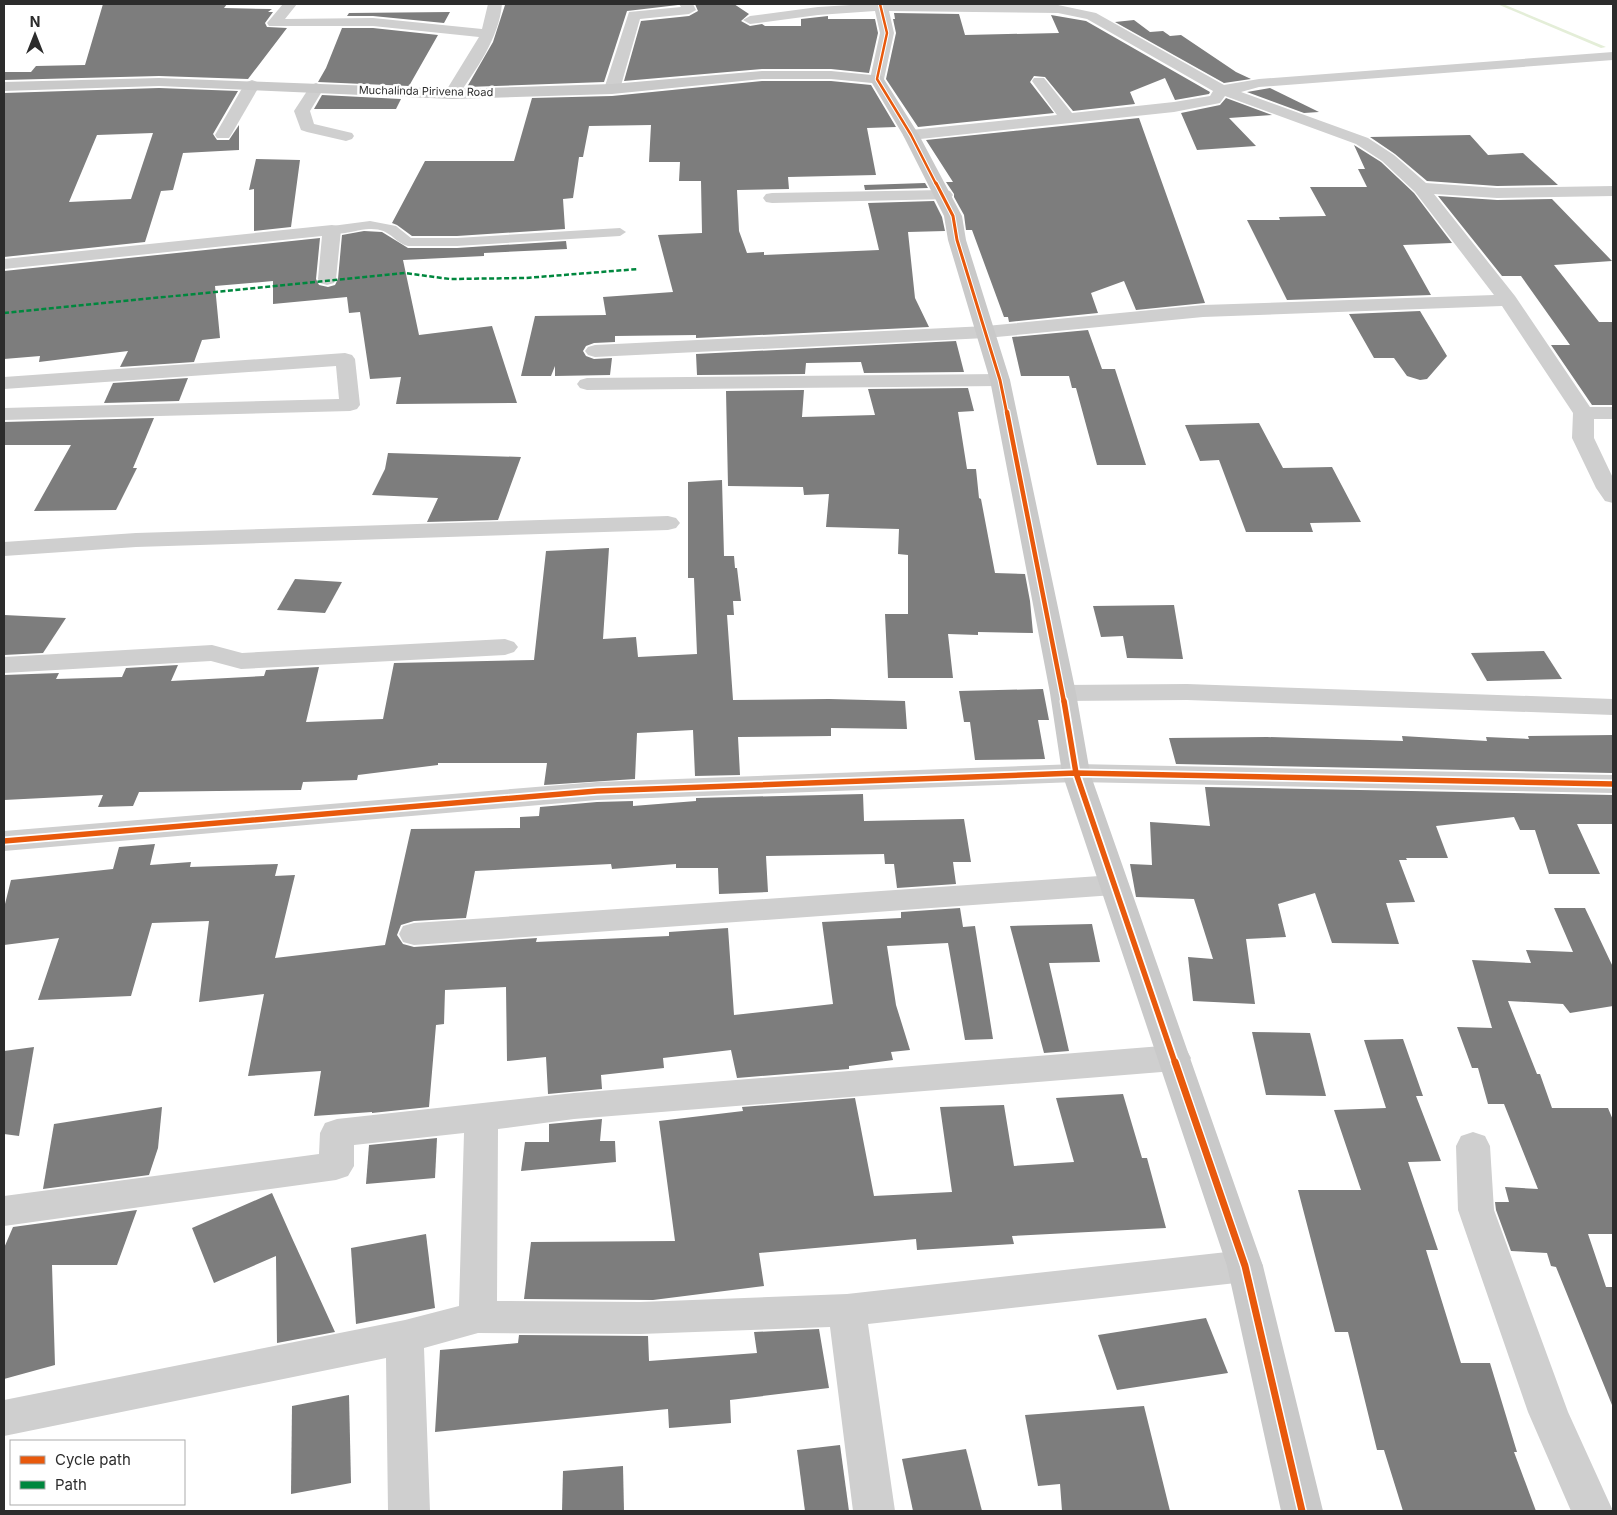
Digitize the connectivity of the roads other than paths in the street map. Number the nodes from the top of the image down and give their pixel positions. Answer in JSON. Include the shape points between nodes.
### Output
{"nodes":[{"id":1,"x":290,"y":4,"type":"edge"},
{"id":2,"x":495,"y":4,"type":"edge"},
{"id":3,"x":686,"y":4,"type":"edge"},
{"id":4,"x":880,"y":6,"type":"edge"},
{"id":5,"x":381,"y":10,"type":"dead end"},
{"id":6,"x":750,"y":20,"type":"dead end"},
{"id":7,"x":374,"y":22,"type":"junction"},
{"id":8,"x":486,"y":34,"type":"junction"},
{"id":9,"x":1613,"y":56,"type":"edge"},
{"id":10,"x":877,"y":80,"type":"junction"},
{"id":11,"x":1039,"y":80,"type":"dead end"},
{"id":12,"x":252,"y":85,"type":"junction"},
{"id":13,"x":4,"y":88,"type":"edge"},
{"id":14,"x":316,"y":88,"type":"junction"},
{"id":15,"x":612,"y":89,"type":"junction"},
{"id":16,"x":1221,"y":90,"type":"junction"},
{"id":17,"x":452,"y":94,"type":"junction"},
{"id":18,"x":1068,"y":118,"type":"junction"},
{"id":19,"x":223,"y":135,"type":"dead end"},
{"id":20,"x":911,"y":135,"type":"junction"},
{"id":21,"x":346,"y":136,"type":"dead end"},
{"id":22,"x":1421,"y":188,"type":"junction"},
{"id":23,"x":1613,"y":191,"type":"edge"},
{"id":24,"x":944,"y":195,"type":"junction"},
{"id":25,"x":772,"y":198,"type":"dead end"},
{"id":26,"x":332,"y":230,"type":"junction"},
{"id":27,"x":620,"y":232,"type":"dead end"},
{"id":28,"x":4,"y":264,"type":"edge"},
{"id":29,"x":327,"y":280,"type":"dead end"},
{"id":30,"x":1508,"y":300,"type":"junction"},
{"id":31,"x":986,"y":332,"type":"junction"},
{"id":32,"x":595,"y":351,"type":"dead end"},
{"id":33,"x":1000,"y":380,"type":"junction"},
{"id":34,"x":4,"y":383,"type":"edge"},
{"id":35,"x":587,"y":384,"type":"dead end"},
{"id":36,"x":1584,"y":413,"type":"junction"},
{"id":37,"x":1613,"y":413,"type":"edge"},
{"id":38,"x":4,"y":414,"type":"edge"},
{"id":39,"x":1613,"y":496,"type":"edge"},
{"id":40,"x":668,"y":523,"type":"dead end"},
{"id":41,"x":4,"y":549,"type":"edge"},
{"id":42,"x":505,"y":647,"type":"dead end"},
{"id":43,"x":4,"y":665,"type":"edge"},
{"id":44,"x":1063,"y":693,"type":"junction"},
{"id":45,"x":1613,"y":707,"type":"edge"},
{"id":46,"x":1076,"y":773,"type":"junction"},
{"id":47,"x":1613,"y":784,"type":"edge"},
{"id":48,"x":4,"y":841,"type":"edge"},
{"id":49,"x":1114,"y":885,"type":"junction"},
{"id":50,"x":414,"y":934,"type":"dead end"},
{"id":51,"x":1174,"y":1058,"type":"junction"},
{"id":52,"x":481,"y":1118,"type":"junction"},
{"id":53,"x":1474,"y":1146,"type":"dead end"},
{"id":54,"x":4,"y":1211,"type":"edge"},
{"id":55,"x":1245,"y":1266,"type":"junction"},
{"id":56,"x":847,"y":1310,"type":"junction"},
{"id":57,"x":478,"y":1317,"type":"junction"},
{"id":58,"x":405,"y":1337,"type":"junction"},
{"id":59,"x":4,"y":1418,"type":"edge"},
{"id":60,"x":410,"y":1511,"type":"edge"},
{"id":61,"x":874,"y":1511,"type":"edge"},
{"id":62,"x":1302,"y":1511,"type":"edge"},
{"id":63,"x":1592,"y":1511,"type":"edge"}],
"edges":[{"from":1,"to":7,"type":"street","via":[[274,23]]},
{"from":2,"to":8,"type":"street"},
{"from":3,"to":15,"type":"street","via":[[689,10],[634,15]]},
{"from":4,"to":6,"type":"street"},
{"from":4,"to":10,"type":"street","via":[[887,33]]},
{"from":4,"to":16,"type":"street","via":[[1058,9],[1091,16]]},
{"from":5,"to":7,"type":"street"},
{"from":7,"to":8,"type":"street"},
{"from":8,"to":17,"type":"street"},
{"from":9,"to":16,"type":"street","via":[[1258,83]]},
{"from":10,"to":15,"type":"street","name":"Muchalinda Pirivena Road","via":[[831,75],[762,75]]},
{"from":10,"to":20,"type":"street"},
{"from":11,"to":18,"type":"street"},
{"from":12,"to":13,"type":"street","name":"Muchalinda Pirivena Road","via":[[159,82]]},
{"from":12,"to":14,"type":"street","name":"Muchalinda Pirivena Road"},
{"from":12,"to":19,"type":"street"},
{"from":14,"to":17,"type":"street","name":"Muchalinda Pirivena Road"},
{"from":14,"to":21,"type":"street","via":[[302,111],[307,127]]},
{"from":15,"to":17,"type":"street","name":"Muchalinda Pirivena Road"},
{"from":16,"to":18,"type":"street","via":[[1215,100]]},
{"from":16,"to":22,"type":"street","via":[[1362,141],[1388,158]]},
{"from":18,"to":20,"type":"street"},
{"from":20,"to":24,"type":"street"},
{"from":22,"to":23,"type":"street","via":[[1497,193]]},
{"from":22,"to":30,"type":"street"},
{"from":24,"to":25,"type":"street"},
{"from":24,"to":31,"type":"street"},
{"from":26,"to":27,"type":"lane","via":[[370,225],[392,228],[408,242]]},
{"from":26,"to":28,"type":"street"},
{"from":26,"to":29,"type":"street"},
{"from":30,"to":31,"type":"street","via":[[1203,311]]},
{"from":30,"to":36,"type":"street"},
{"from":31,"to":32,"type":"street"},
{"from":31,"to":33,"type":"street"},
{"from":33,"to":35,"type":"street"},
{"from":33,"to":44,"type":"street"},
{"from":34,"to":38,"type":"street","via":[[345,359],[350,405]]},
{"from":36,"to":37,"type":"street"},
{"from":36,"to":39,"type":"street","via":[[1583,438]]},
{"from":40,"to":41,"type":"street","via":[[136,540]]},
{"from":42,"to":43,"type":"street","via":[[241,661],[212,653]]},
{"from":44,"to":45,"type":"street","via":[[1187,692]]},
{"from":44,"to":46,"type":"street"},
{"from":46,"to":47,"type":"street"},
{"from":46,"to":48,"type":"street","via":[[597,791]]},
{"from":46,"to":49,"type":"street"},
{"from":49,"to":50,"type":"street"},
{"from":49,"to":51,"type":"street"},
{"from":51,"to":52,"type":"street","via":[[574,1106]]},
{"from":51,"to":55,"type":"street"},
{"from":52,"to":54,"type":"street","via":[[338,1133],[336,1166]]},
{"from":52,"to":57,"type":"street"},
{"from":53,"to":63,"type":"street","via":[[1476,1210],[1548,1412]]},
{"from":55,"to":56,"type":"street"},
{"from":55,"to":62,"type":"street"},
{"from":56,"to":57,"type":"street","via":[[640,1318]]},
{"from":56,"to":61,"type":"street"},
{"from":57,"to":58,"type":"street"},
{"from":58,"to":59,"type":"street"},
{"from":58,"to":60,"type":"street"}]}
